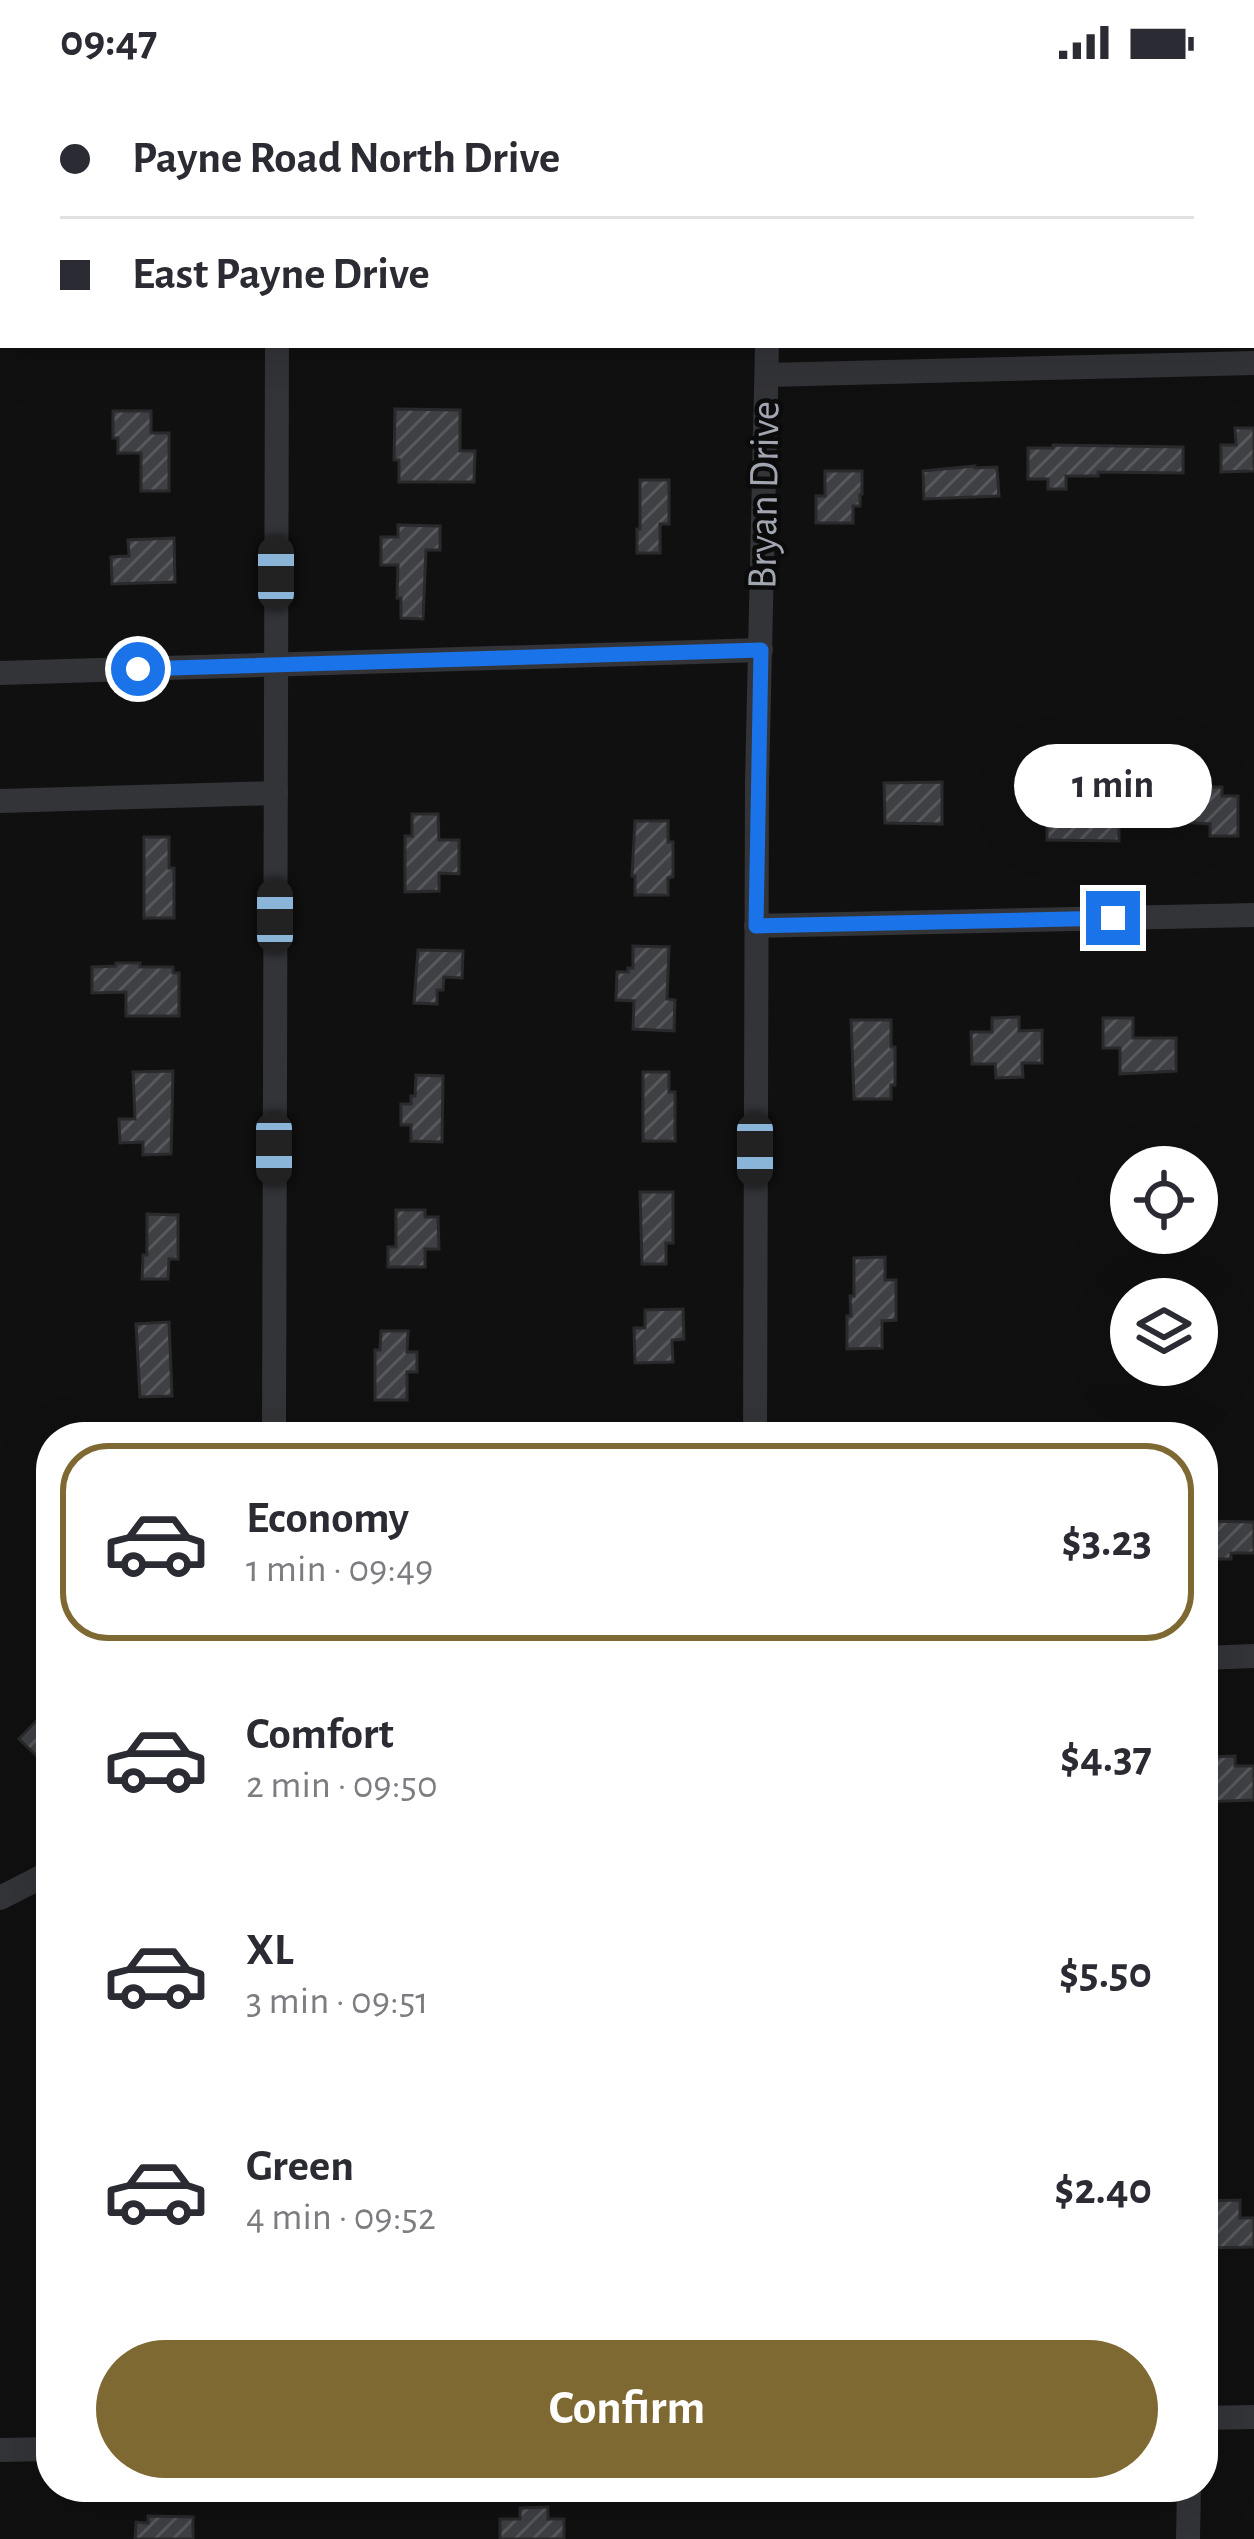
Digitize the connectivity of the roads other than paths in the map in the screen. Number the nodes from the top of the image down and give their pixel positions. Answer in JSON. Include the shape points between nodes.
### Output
{"nodes":[{"id":1,"x":277,"y":348,"type":"edge"},
{"id":2,"x":767,"y":348,"type":"edge"},
{"id":3,"x":1254,"y":363,"type":"edge"},
{"id":4,"x":767,"y":375,"type":"junction"},
{"id":5,"x":761,"y":650,"type":"junction"},
{"id":6,"x":275,"y":664,"type":"junction"},
{"id":7,"x":0,"y":674,"type":"edge"},
{"id":8,"x":276,"y":793,"type":"junction"},
{"id":9,"x":0,"y":800,"type":"edge"},
{"id":10,"x":1254,"y":915,"type":"edge"},
{"id":11,"x":756,"y":926,"type":"junction"},
{"id":12,"x":274,"y":1422,"type":"edge"},
{"id":13,"x":755,"y":1422,"type":"edge"},
{"id":14,"x":1254,"y":1656,"type":"edge"},
{"id":15,"x":1218,"y":1657,"type":"edge"},
{"id":16,"x":36,"y":1880,"type":"edge"},
{"id":17,"x":0,"y":1898,"type":"edge"},
{"id":18,"x":1254,"y":2417,"type":"edge"},
{"id":19,"x":1218,"y":2418,"type":"edge"},
{"id":20,"x":36,"y":2449,"type":"edge"},
{"id":21,"x":0,"y":2450,"type":"edge"},
{"id":22,"x":1189,"y":2502,"type":"edge"},
{"id":23,"x":1188,"y":2539,"type":"edge"}],
"edges":[{"from":1,"to":6,"type":"street"},
{"from":2,"to":4,"type":"street","name":"Bryan Drive"},
{"from":3,"to":4,"type":"street"},
{"from":4,"to":5,"type":"street","name":"Bryan Drive"},
{"from":5,"to":6,"type":"street"},
{"from":5,"to":11,"type":"street","name":"Bryan Drive"},
{"from":6,"to":7,"type":"street"},
{"from":6,"to":8,"type":"street"},
{"from":8,"to":9,"type":"street"},
{"from":8,"to":12,"type":"street"},
{"from":10,"to":11,"type":"street"},
{"from":11,"to":13,"type":"street","name":"Bryan Drive"},
{"from":14,"to":15,"type":"street"},
{"from":16,"to":17,"type":"street"},
{"from":18,"to":19,"type":"street"},
{"from":20,"to":21,"type":"street"},
{"from":22,"to":23,"type":"street"}]}
